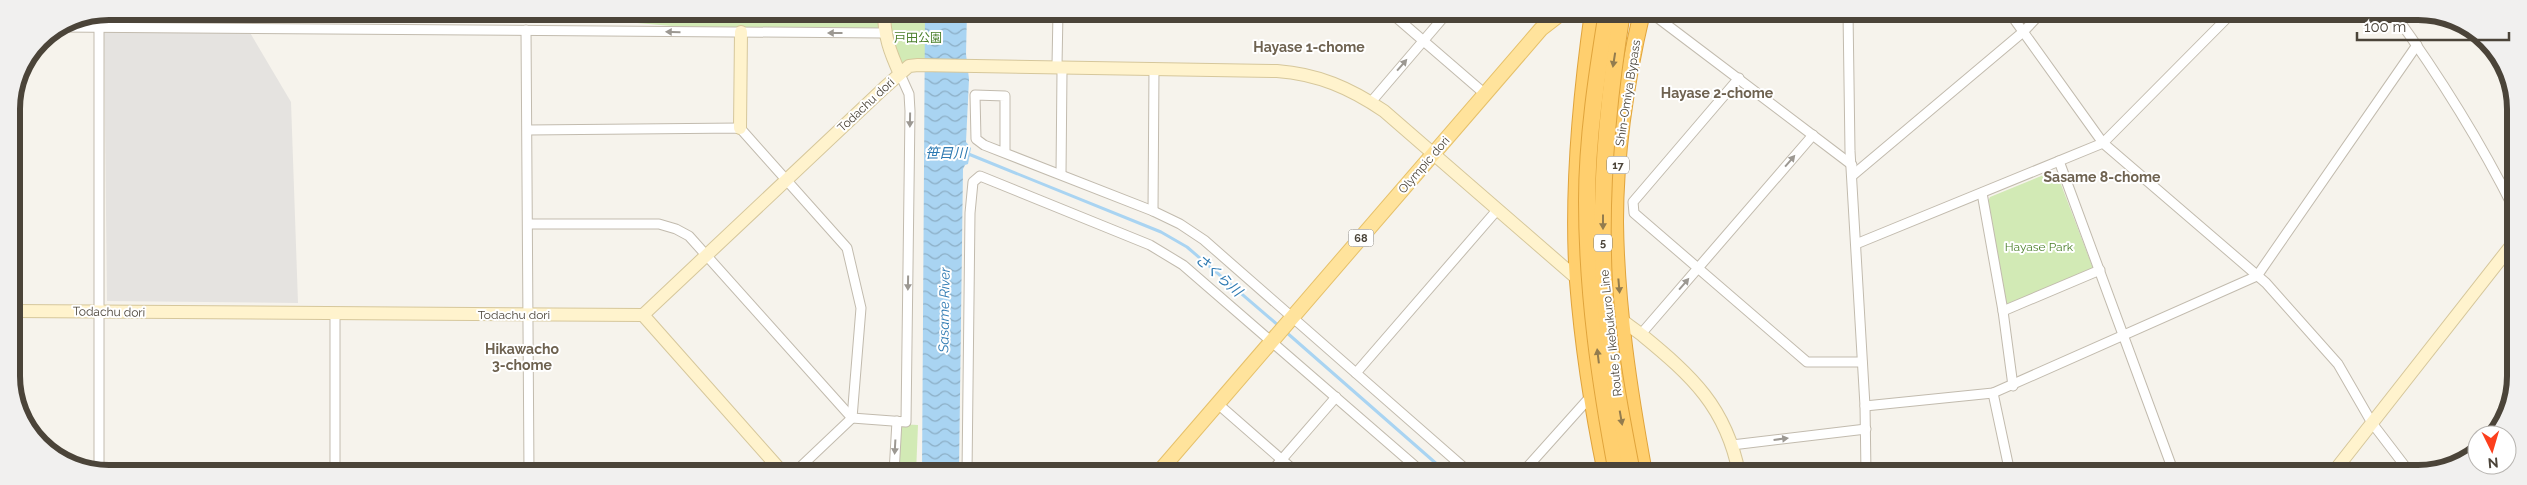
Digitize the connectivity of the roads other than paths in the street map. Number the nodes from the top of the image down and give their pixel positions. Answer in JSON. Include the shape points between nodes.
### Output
{"nodes":[{"id":1,"x":884,"y":20,"type":"edge"},
{"id":2,"x":1058,"y":20,"type":"edge"},
{"id":3,"x":1399,"y":20,"type":"edge"},
{"id":4,"x":1441,"y":20,"type":"edge"},
{"id":5,"x":1547,"y":20,"type":"edge"},
{"id":6,"x":1553,"y":20,"type":"edge"},
{"id":7,"x":1592,"y":20,"type":"edge"},
{"id":8,"x":1598,"y":20,"type":"edge"},
{"id":9,"x":1606,"y":20,"type":"edge"},
{"id":10,"x":1621,"y":20,"type":"edge"},
{"id":11,"x":1638,"y":20,"type":"edge"},
{"id":12,"x":1848,"y":20,"type":"edge"},
{"id":13,"x":2015,"y":20,"type":"edge"},
{"id":14,"x":2034,"y":20,"type":"edge"},
{"id":15,"x":2225,"y":20,"type":"edge"},
{"id":16,"x":2399,"y":20,"type":"edge"},
{"id":17,"x":1665,"y":21,"type":"edge"},
{"id":18,"x":74,"y":27,"type":"edge"},
{"id":19,"x":99,"y":28,"type":"junction"},
{"id":20,"x":1541,"y":29,"type":"junction"},
{"id":21,"x":526,"y":30,"type":"junction"},
{"id":22,"x":741,"y":32,"type":"junction"},
{"id":23,"x":2023,"y":32,"type":"junction"},
{"id":24,"x":884,"y":33,"type":"junction"},
{"id":25,"x":1424,"y":41,"type":"junction"},
{"id":26,"x":2416,"y":44,"type":"junction"},
{"id":27,"x":1057,"y":65,"type":"junction"},
{"id":28,"x":1587,"y":66,"type":"junction"},
{"id":29,"x":1154,"y":68,"type":"junction"},
{"id":30,"x":900,"y":74,"type":"junction"},
{"id":31,"x":1739,"y":78,"type":"junction"},
{"id":32,"x":1485,"y":94,"type":"junction"},
{"id":33,"x":1371,"y":102,"type":"junction"},
{"id":34,"x":740,"y":128,"type":"junction"},
{"id":35,"x":528,"y":130,"type":"junction"},
{"id":36,"x":1813,"y":135,"type":"junction"},
{"id":37,"x":2103,"y":143,"type":"junction"},
{"id":38,"x":1005,"y":152,"type":"junction"},
{"id":39,"x":1433,"y":154,"type":"junction"},
{"id":40,"x":2059,"y":161,"type":"junction"},
{"id":41,"x":1852,"y":165,"type":"junction"},
{"id":42,"x":1061,"y":173,"type":"junction"},
{"id":43,"x":1853,"y":175,"type":"junction"},
{"id":44,"x":786,"y":179,"type":"junction"},
{"id":45,"x":1982,"y":193,"type":"junction"},
{"id":46,"x":2507,"y":195,"type":"edge"},
{"id":47,"x":1498,"y":209,"type":"junction"},
{"id":48,"x":1153,"y":211,"type":"junction"},
{"id":49,"x":528,"y":224,"type":"junction"},
{"id":50,"x":1856,"y":244,"type":"junction"},
{"id":51,"x":2507,"y":251,"type":"edge"},
{"id":52,"x":707,"y":255,"type":"junction"},
{"id":53,"x":1698,"y":268,"type":"junction"},
{"id":54,"x":2100,"y":270,"type":"junction"},
{"id":55,"x":2257,"y":276,"type":"junction"},
{"id":56,"x":1578,"y":280,"type":"junction"},
{"id":57,"x":20,"y":310,"type":"edge"},
{"id":58,"x":99,"y":312,"type":"junction"},
{"id":59,"x":2003,"y":312,"type":"junction"},
{"id":60,"x":335,"y":314,"type":"junction"},
{"id":61,"x":529,"y":315,"type":"junction"},
{"id":62,"x":643,"y":315,"type":"junction"},
{"id":63,"x":1291,"y":320,"type":"junction"},
{"id":64,"x":1622,"y":320,"type":"junction"},
{"id":65,"x":1640,"y":334,"type":"junction"},
{"id":66,"x":2122,"y":336,"type":"junction"},
{"id":67,"x":1274,"y":339,"type":"junction"},
{"id":68,"x":1862,"y":362,"type":"junction"},
{"id":69,"x":1356,"y":373,"type":"junction"},
{"id":70,"x":2013,"y":386,"type":"junction"},
{"id":71,"x":1994,"y":393,"type":"junction"},
{"id":72,"x":1591,"y":396,"type":"junction"},
{"id":73,"x":1336,"y":397,"type":"junction"},
{"id":74,"x":1218,"y":404,"type":"junction"},
{"id":75,"x":1865,"y":406,"type":"junction"},
{"id":76,"x":852,"y":418,"type":"junction"},
{"id":77,"x":902,"y":422,"type":"junction"},
{"id":78,"x":2372,"y":423,"type":"junction"},
{"id":79,"x":1866,"y":429,"type":"junction"},
{"id":80,"x":1732,"y":445,"type":"junction"},
{"id":81,"x":1281,"y":460,"type":"junction"},
{"id":82,"x":99,"y":464,"type":"edge"},
{"id":83,"x":335,"y":465,"type":"edge"},
{"id":84,"x":529,"y":465,"type":"edge"},
{"id":85,"x":776,"y":465,"type":"edge"},
{"id":86,"x":802,"y":465,"type":"edge"},
{"id":87,"x":895,"y":465,"type":"edge"},
{"id":88,"x":967,"y":465,"type":"edge"},
{"id":89,"x":1165,"y":465,"type":"edge"},
{"id":90,"x":1277,"y":465,"type":"edge"},
{"id":91,"x":1287,"y":465,"type":"edge"},
{"id":92,"x":1414,"y":465,"type":"edge"},
{"id":93,"x":1461,"y":465,"type":"edge"},
{"id":94,"x":1529,"y":465,"type":"edge"},
{"id":95,"x":1604,"y":465,"type":"edge"},
{"id":96,"x":1616,"y":465,"type":"edge"},
{"id":97,"x":1631,"y":465,"type":"edge"},
{"id":98,"x":1643,"y":465,"type":"edge"},
{"id":99,"x":1738,"y":465,"type":"edge"},
{"id":100,"x":1866,"y":465,"type":"edge"},
{"id":101,"x":2008,"y":465,"type":"edge"},
{"id":102,"x":2171,"y":465,"type":"edge"},
{"id":103,"x":2339,"y":465,"type":"edge"},
{"id":104,"x":2404,"y":465,"type":"edge"}],
"edges":[{"from":1,"to":24,"type":"street"},
{"from":2,"to":27,"type":"street"},
{"from":3,"to":25,"type":"street"},
{"from":4,"to":25,"type":"street"},
{"from":5,"to":20,"type":"main road","number":"68"},
{"from":6,"to":20,"type":"main road","name":"Olympic dori","number":"68"},
{"from":7,"to":28,"type":"highway"},
{"from":8,"to":28,"type":"highway"},
{"from":96,"to":9,"type":"highway","name":"Route 5 Ikebukuro Line","number":"5","one_way":true,"bridge":true,"via":[[1600,374],[1588,256],[1591,136]]},
{"from":10,"to":97,"type":"highway","name":"Route 5 Ikebukuro Line","number":"5","one_way":true,"bridge":true,"via":[[1605,138],[1603,256],[1614,374]]},
{"from":11,"to":64,"type":"highway","name":"Shin-Omiya Bypass","number":"17","one_way":true,"via":[[1619,145],[1615,221]]},
{"from":12,"to":41,"type":"street"},
{"from":13,"to":23,"type":"street"},
{"from":14,"to":23,"type":"street"},
{"from":15,"to":37,"type":"street"},
{"from":16,"to":26,"type":"street"},
{"from":17,"to":31,"type":"street"},
{"from":18,"to":19,"type":"street"},
{"from":19,"to":21,"type":"street"},
{"from":19,"to":58,"type":"street"},
{"from":20,"to":32,"type":"main road","name":"Olympic dori","number":"68"},
{"from":22,"to":21,"type":"street","one_way":true},
{"from":21,"to":35,"type":"street"},
{"from":24,"to":22,"type":"street","one_way":true},
{"from":22,"to":34,"type":"street"},
{"from":23,"to":37,"type":"street"},
{"from":23,"to":43,"type":"street"},
{"from":24,"to":30,"type":"street"},
{"from":25,"to":32,"type":"street"},
{"from":33,"to":25,"type":"street","one_way":true},
{"from":26,"to":46,"type":"street","via":[[2492,165]]},
{"from":26,"to":55,"type":"street"},
{"from":27,"to":29,"type":"street"},
{"from":27,"to":30,"type":"street","name":"Todachu dori","via":[[918,65],[909,66]]},
{"from":27,"to":42,"type":"street","via":[[1062,72]]},
{"from":28,"to":56,"type":"highway","via":[[1578,201]]},
{"from":29,"to":33,"type":"street","via":[[1302,73],[1339,85]]},
{"from":29,"to":48,"type":"street"},
{"from":30,"to":44,"type":"street","name":"Todachu dori"},
{"from":30,"to":77,"type":"street","one_way":true,"via":[[909,94],[910,111]]},
{"from":31,"to":36,"type":"street"},
{"from":31,"to":53,"type":"street","via":[[1634,202],[1634,213]]},
{"from":32,"to":39,"type":"main road","name":"Olympic dori","number":"68"},
{"from":33,"to":39,"type":"street"},
{"from":34,"to":35,"type":"street"},
{"from":34,"to":44,"type":"street"},
{"from":35,"to":49,"type":"street"},
{"from":36,"to":41,"type":"street"},
{"from":53,"to":36,"type":"street","one_way":true},
{"from":37,"to":40,"type":"street"},
{"from":37,"to":55,"type":"street"},
{"from":38,"to":38,"type":"street","via":[[1005,96],[975,95],[976,138],[984,145]]},
{"from":38,"to":42,"type":"street"},
{"from":39,"to":47,"type":"street"},
{"from":39,"to":63,"type":"main road","name":"Olympic dori","number":"68"},
{"from":40,"to":45,"type":"street"},
{"from":40,"to":54,"type":"street"},
{"from":41,"to":43,"type":"street"},
{"from":42,"to":48,"type":"street"},
{"from":43,"to":50,"type":"street"},
{"from":44,"to":52,"type":"street","name":"Todachu dori"},
{"from":44,"to":76,"type":"street","via":[[846,248],[861,308]]},
{"from":45,"to":50,"type":"street"},
{"from":45,"to":59,"type":"street"},
{"from":47,"to":56,"type":"street"},
{"from":47,"to":69,"type":"street"},
{"from":48,"to":63,"type":"street","via":[[1204,240]]},
{"from":49,"to":52,"type":"street","via":[[659,224],[690,236]]},
{"from":49,"to":61,"type":"street"},
{"from":50,"to":68,"type":"street"},
{"from":51,"to":78,"type":"street"},
{"from":52,"to":62,"type":"street","name":"Todachu dori"},
{"from":52,"to":76,"type":"street"},
{"from":65,"to":53,"type":"street","one_way":true},
{"from":53,"to":68,"type":"street","via":[[1806,362]]},
{"from":54,"to":59,"type":"street"},
{"from":54,"to":66,"type":"street"},
{"from":55,"to":66,"type":"street"},
{"from":55,"to":78,"type":"street","via":[[2338,364]]},
{"from":56,"to":64,"type":"street"},
{"from":56,"to":72,"type":"highway"},
{"from":57,"to":58,"type":"street","name":"Todachu dori"},
{"from":58,"to":60,"type":"street","name":"Todachu dori"},
{"from":58,"to":82,"type":"street"},
{"from":59,"to":70,"type":"street"},
{"from":60,"to":61,"type":"street","name":"Todachu dori"},
{"from":60,"to":83,"type":"street"},
{"from":61,"to":62,"type":"street","name":"Todachu dori"},
{"from":61,"to":84,"type":"street"},
{"from":62,"to":85,"type":"street"},
{"from":63,"to":67,"type":"main road","number":"68"},
{"from":63,"to":69,"type":"street"},
{"from":64,"to":65,"type":"street"},
{"from":64,"to":98,"type":"highway","name":"Shin-Omiya Bypass","number":"17"},
{"from":65,"to":80,"type":"street","via":[[1701,388],[1713,404]]},
{"from":66,"to":70,"type":"street"},
{"from":66,"to":102,"type":"street"},
{"from":67,"to":73,"type":"street"},
{"from":67,"to":74,"type":"main road","number":"68"},
{"from":67,"to":88,"type":"street","via":[[1196,274],[1161,250],[980,176],[973,182],[970,213]]},
{"from":68,"to":75,"type":"street"},
{"from":69,"to":93,"type":"street"},
{"from":70,"to":71,"type":"street"},
{"from":71,"to":75,"type":"street"},
{"from":71,"to":101,"type":"street"},
{"from":72,"to":94,"type":"street"},
{"from":72,"to":95,"type":"highway"},
{"from":73,"to":81,"type":"street"},
{"from":73,"to":92,"type":"street"},
{"from":74,"to":81,"type":"street"},
{"from":74,"to":89,"type":"main road","number":"68"},
{"from":75,"to":79,"type":"street"},
{"from":76,"to":77,"type":"street"},
{"from":76,"to":86,"type":"street"},
{"from":77,"to":87,"type":"street","one_way":true},
{"from":78,"to":103,"type":"street"},
{"from":78,"to":104,"type":"street"},
{"from":80,"to":79,"type":"street","one_way":true},
{"from":79,"to":100,"type":"street"},
{"from":80,"to":99,"type":"street"},
{"from":81,"to":90,"type":"street"},
{"from":81,"to":91,"type":"street"}]}
